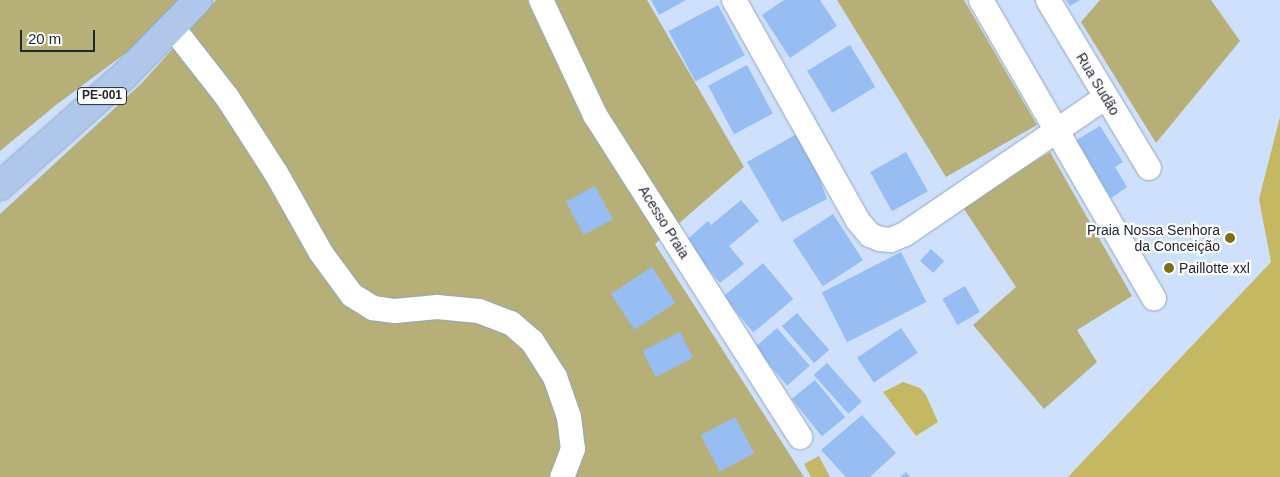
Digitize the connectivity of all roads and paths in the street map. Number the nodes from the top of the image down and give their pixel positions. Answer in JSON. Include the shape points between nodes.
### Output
{"nodes":[{"id":1,"x":198,"y":0,"type":"edge"},
{"id":2,"x":541,"y":0,"type":"edge"},
{"id":3,"x":734,"y":0,"type":"edge"},
{"id":4,"x":981,"y":0,"type":"edge"},
{"id":5,"x":1048,"y":0,"type":"edge"},
{"id":6,"x":173,"y":28,"type":"junction"},
{"id":7,"x":1106,"y":97,"type":"junction"},
{"id":8,"x":1056,"y":132,"type":"junction"},
{"id":9,"x":1149,"y":168,"type":"dead end"},
{"id":10,"x":0,"y":186,"type":"edge"},
{"id":11,"x":1154,"y":298,"type":"dead end"},
{"id":12,"x":800,"y":437,"type":"dead end"},
{"id":13,"x":562,"y":477,"type":"edge"}],
"edges":[{"from":1,"to":6,"type":"main road","number":"PE-001"},
{"from":2,"to":12,"type":"street","name":"Acesso Praia","via":[[595,115]]},
{"from":3,"to":8,"type":"street","via":[[858,222],[880,240],[891,240],[905,234]]},
{"from":4,"to":8,"type":"street"},
{"from":5,"to":7,"type":"street","name":"Rua Sudão"},
{"from":6,"to":10,"type":"main road","number":"PE-001"},
{"from":6,"to":13,"type":"street","via":[[227,97],[276,173],[321,254],[352,295],[373,308],[395,311],[437,307],[479,311],[511,323],[532,341],[554,377],[569,417],[573,449]]},
{"from":7,"to":8,"type":"street"},
{"from":7,"to":9,"type":"street","name":"Rua Sudão"},
{"from":8,"to":11,"type":"street"}]}
